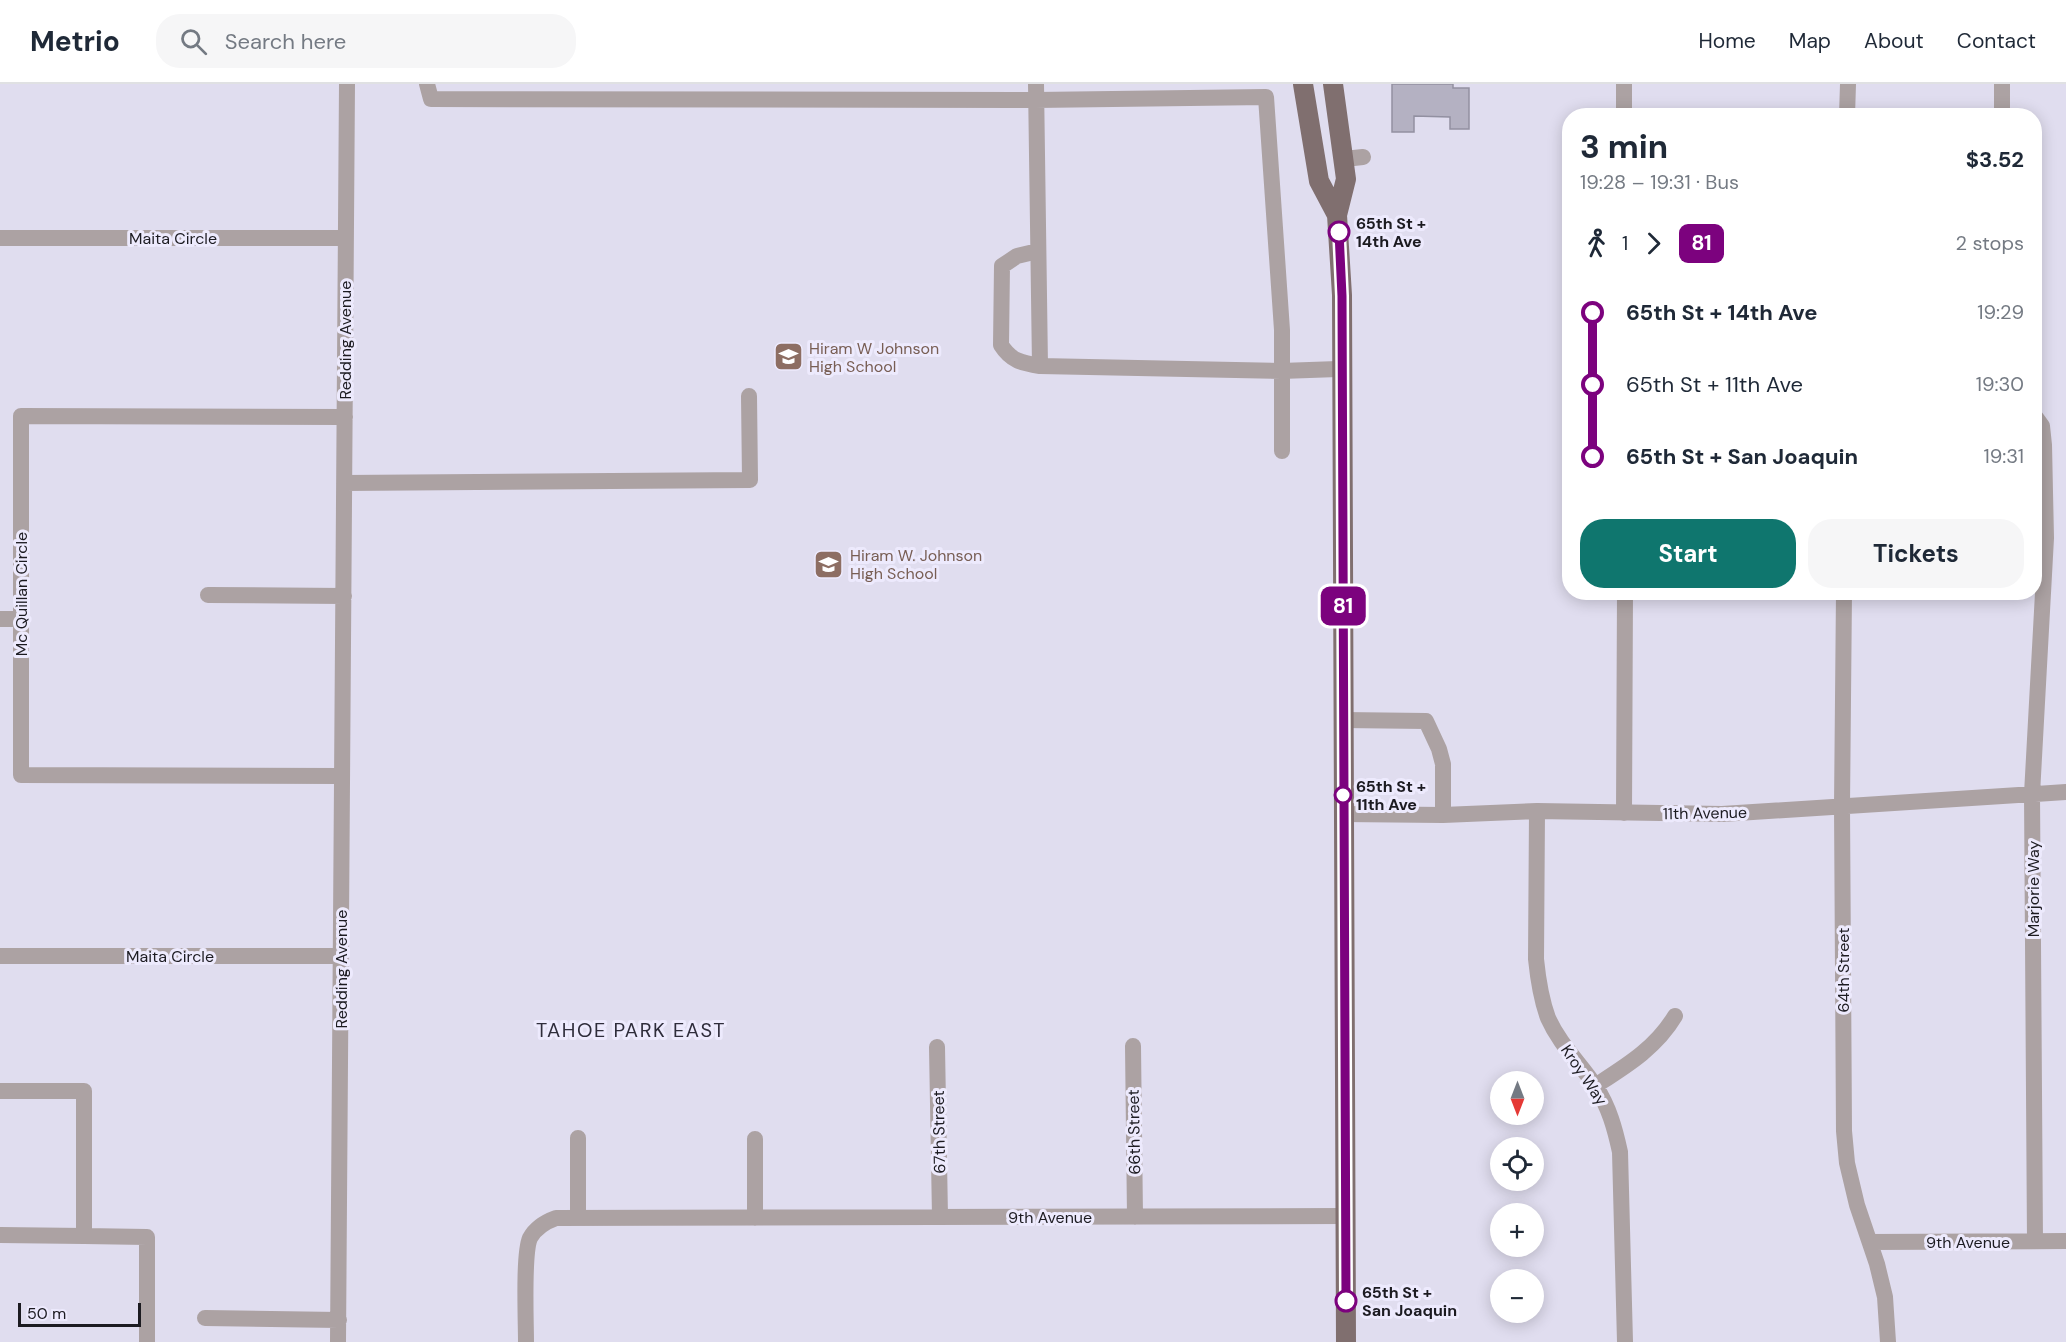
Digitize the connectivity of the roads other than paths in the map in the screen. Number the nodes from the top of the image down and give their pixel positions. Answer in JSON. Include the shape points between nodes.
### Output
{"nodes":[{"id":1,"x":347,"y":84,"type":"edge"},
{"id":2,"x":427,"y":84,"type":"edge"},
{"id":3,"x":1303,"y":84,"type":"edge"},
{"id":4,"x":1333,"y":84,"type":"edge"},
{"id":5,"x":1624,"y":84,"type":"edge"},
{"id":6,"x":1848,"y":84,"type":"edge"},
{"id":7,"x":2002,"y":84,"type":"edge"},
{"id":8,"x":1036,"y":92,"type":"edge"},
{"id":9,"x":1624,"y":108,"type":"edge"},
{"id":10,"x":1847,"y":108,"type":"edge"},
{"id":11,"x":2002,"y":108,"type":"edge"},
{"id":12,"x":1337,"y":215,"type":"junction"},
{"id":13,"x":0,"y":238,"type":"edge"},
{"id":14,"x":346,"y":238,"type":"junction"},
{"id":15,"x":1038,"y":251,"type":"junction"},
{"id":16,"x":1040,"y":366,"type":"junction"},
{"id":17,"x":1338,"y":369,"type":"dead end"},
{"id":18,"x":1281,"y":371,"type":"junction"},
{"id":19,"x":749,"y":396,"type":"dead end"},
{"id":20,"x":345,"y":417,"type":"junction"},
{"id":21,"x":2042,"y":426,"type":"edge"},
{"id":22,"x":1281,"y":451,"type":"dead end"},
{"id":23,"x":344,"y":483,"type":"junction"},
{"id":24,"x":207,"y":595,"type":"dead end"},
{"id":25,"x":344,"y":596,"type":"junction"},
{"id":26,"x":1625,"y":600,"type":"edge"},
{"id":27,"x":1844,"y":600,"type":"edge"},
{"id":28,"x":0,"y":619,"type":"edge"},
{"id":29,"x":21,"y":619,"type":"junction"},
{"id":30,"x":1343,"y":720,"type":"junction"},
{"id":31,"x":342,"y":776,"type":"junction"},
{"id":32,"x":2066,"y":792,"type":"edge"},
{"id":33,"x":2032,"y":794,"type":"junction"},
{"id":34,"x":1842,"y":806,"type":"junction"},
{"id":35,"x":1537,"y":811,"type":"junction"},
{"id":36,"x":1624,"y":813,"type":"junction"},
{"id":37,"x":1344,"y":814,"type":"junction"},
{"id":38,"x":1443,"y":815,"type":"junction"},
{"id":39,"x":0,"y":956,"type":"edge"},
{"id":40,"x":341,"y":956,"type":"junction"},
{"id":41,"x":1675,"y":1016,"type":"dead end"},
{"id":42,"x":1133,"y":1046,"type":"dead end"},
{"id":43,"x":938,"y":1047,"type":"dead end"},
{"id":44,"x":1595,"y":1086,"type":"junction"},
{"id":45,"x":0,"y":1091,"type":"edge"},
{"id":46,"x":578,"y":1138,"type":"dead end"},
{"id":47,"x":754,"y":1139,"type":"dead end"},
{"id":48,"x":1345,"y":1216,"type":"junction"},
{"id":49,"x":578,"y":1217,"type":"junction"},
{"id":50,"x":940,"y":1217,"type":"junction"},
{"id":51,"x":1135,"y":1217,"type":"junction"},
{"id":52,"x":755,"y":1218,"type":"junction"},
{"id":53,"x":0,"y":1235,"type":"edge"},
{"id":54,"x":84,"y":1236,"type":"junction"},
{"id":55,"x":2035,"y":1241,"type":"junction"},
{"id":56,"x":2066,"y":1241,"type":"edge"},
{"id":57,"x":1870,"y":1242,"type":"junction"},
{"id":58,"x":205,"y":1318,"type":"dead end"},
{"id":59,"x":339,"y":1320,"type":"junction"},
{"id":60,"x":147,"y":1342,"type":"edge"},
{"id":61,"x":338,"y":1342,"type":"edge"},
{"id":62,"x":526,"y":1342,"type":"edge"},
{"id":63,"x":1346,"y":1342,"type":"edge"},
{"id":64,"x":1625,"y":1342,"type":"edge"},
{"id":65,"x":1888,"y":1342,"type":"edge"}],
"edges":[{"from":1,"to":14,"type":"street","name":"Redding Avenue"},
{"from":2,"to":8,"type":"street","via":[[431,99]]},
{"from":3,"to":12,"type":"main road","via":[[1318,182]]},
{"from":4,"to":12,"type":"main road","via":[[1353,158]]},
{"from":5,"to":9,"type":"street"},
{"from":6,"to":10,"type":"street"},
{"from":7,"to":11,"type":"street"},
{"from":8,"to":15,"type":"street"},
{"from":8,"to":18,"type":"street","via":[[1266,97],[1282,330]]},
{"from":12,"to":30,"type":"main road","via":[[1342,296]]},
{"from":13,"to":14,"type":"street","name":"Maita Circle"},
{"from":14,"to":20,"type":"street","name":"Redding Avenue"},
{"from":15,"to":16,"type":"street"},
{"from":15,"to":16,"type":"street","via":[[1017,256],[1002,266],[1001,345],[1017,362]]},
{"from":16,"to":18,"type":"street"},
{"from":17,"to":18,"type":"street"},
{"from":18,"to":22,"type":"street"},
{"from":19,"to":23,"type":"street","via":[[750,480]]},
{"from":20,"to":23,"type":"street","name":"Redding Avenue"},
{"from":20,"to":29,"type":"street","name":"Mc Quillan Circle","via":[[21,416]]},
{"from":21,"to":33,"type":"street","name":"Marjorie Way","via":[[2046,538]]},
{"from":23,"to":25,"type":"street","name":"Redding Avenue"},
{"from":24,"to":25,"type":"street"},
{"from":25,"to":31,"type":"street","name":"Redding Avenue"},
{"from":26,"to":36,"type":"street"},
{"from":27,"to":34,"type":"street","name":"64th Street"},
{"from":28,"to":29,"type":"street"},
{"from":29,"to":31,"type":"street","name":"Mc Quillan Circle","via":[[21,775]]},
{"from":30,"to":37,"type":"main road"},
{"from":30,"to":38,"type":"street","via":[[1426,721],[1443,764]]},
{"from":31,"to":40,"type":"street","name":"Redding Avenue"},
{"from":32,"to":33,"type":"street","name":"11th Avenue"},
{"from":33,"to":34,"type":"street","name":"11th Avenue"},
{"from":33,"to":55,"type":"street","name":"Marjorie Way"},
{"from":34,"to":36,"type":"street","name":"11th Avenue","via":[[1722,814]]},
{"from":34,"to":57,"type":"street","name":"64th Street","via":[[1844,1131],[1847,1163]]},
{"from":35,"to":36,"type":"street","name":"11th Avenue"},
{"from":35,"to":38,"type":"street","name":"11th Avenue"},
{"from":35,"to":44,"type":"street","name":"Kroy Way","via":[[1536,959],[1541,997],[1562,1043]]},
{"from":37,"to":38,"type":"street","name":"11th Avenue"},
{"from":37,"to":48,"type":"main road"},
{"from":39,"to":40,"type":"street","name":"Maita Circle"},
{"from":40,"to":59,"type":"street","name":"Redding Avenue"},
{"from":41,"to":44,"type":"street","via":[[1642,1055]]},
{"from":42,"to":51,"type":"street","name":"66th Street"},
{"from":43,"to":50,"type":"street","name":"67th Street"},
{"from":44,"to":64,"type":"street","name":"Kroy Way","via":[[1614,1124],[1620,1152]]},
{"from":45,"to":54,"type":"street","via":[[84,1091]]},
{"from":46,"to":49,"type":"street"},
{"from":47,"to":52,"type":"street"},
{"from":48,"to":51,"type":"street","name":"9th Avenue"},
{"from":48,"to":63,"type":"main road"},
{"from":49,"to":52,"type":"street","name":"9th Avenue"},
{"from":49,"to":62,"type":"street","name":"9th Avenue","via":[[545,1222],[530,1239]]},
{"from":50,"to":51,"type":"street","name":"9th Avenue"},
{"from":50,"to":52,"type":"street","name":"9th Avenue"},
{"from":53,"to":54,"type":"street"},
{"from":54,"to":60,"type":"street","via":[[147,1237]]},
{"from":55,"to":56,"type":"street","name":"9th Avenue"},
{"from":55,"to":57,"type":"street","name":"9th Avenue"},
{"from":57,"to":65,"type":"street","name":"64th Street","via":[[1885,1298]]},
{"from":58,"to":59,"type":"street"},
{"from":59,"to":61,"type":"street","name":"Redding Avenue"}]}
